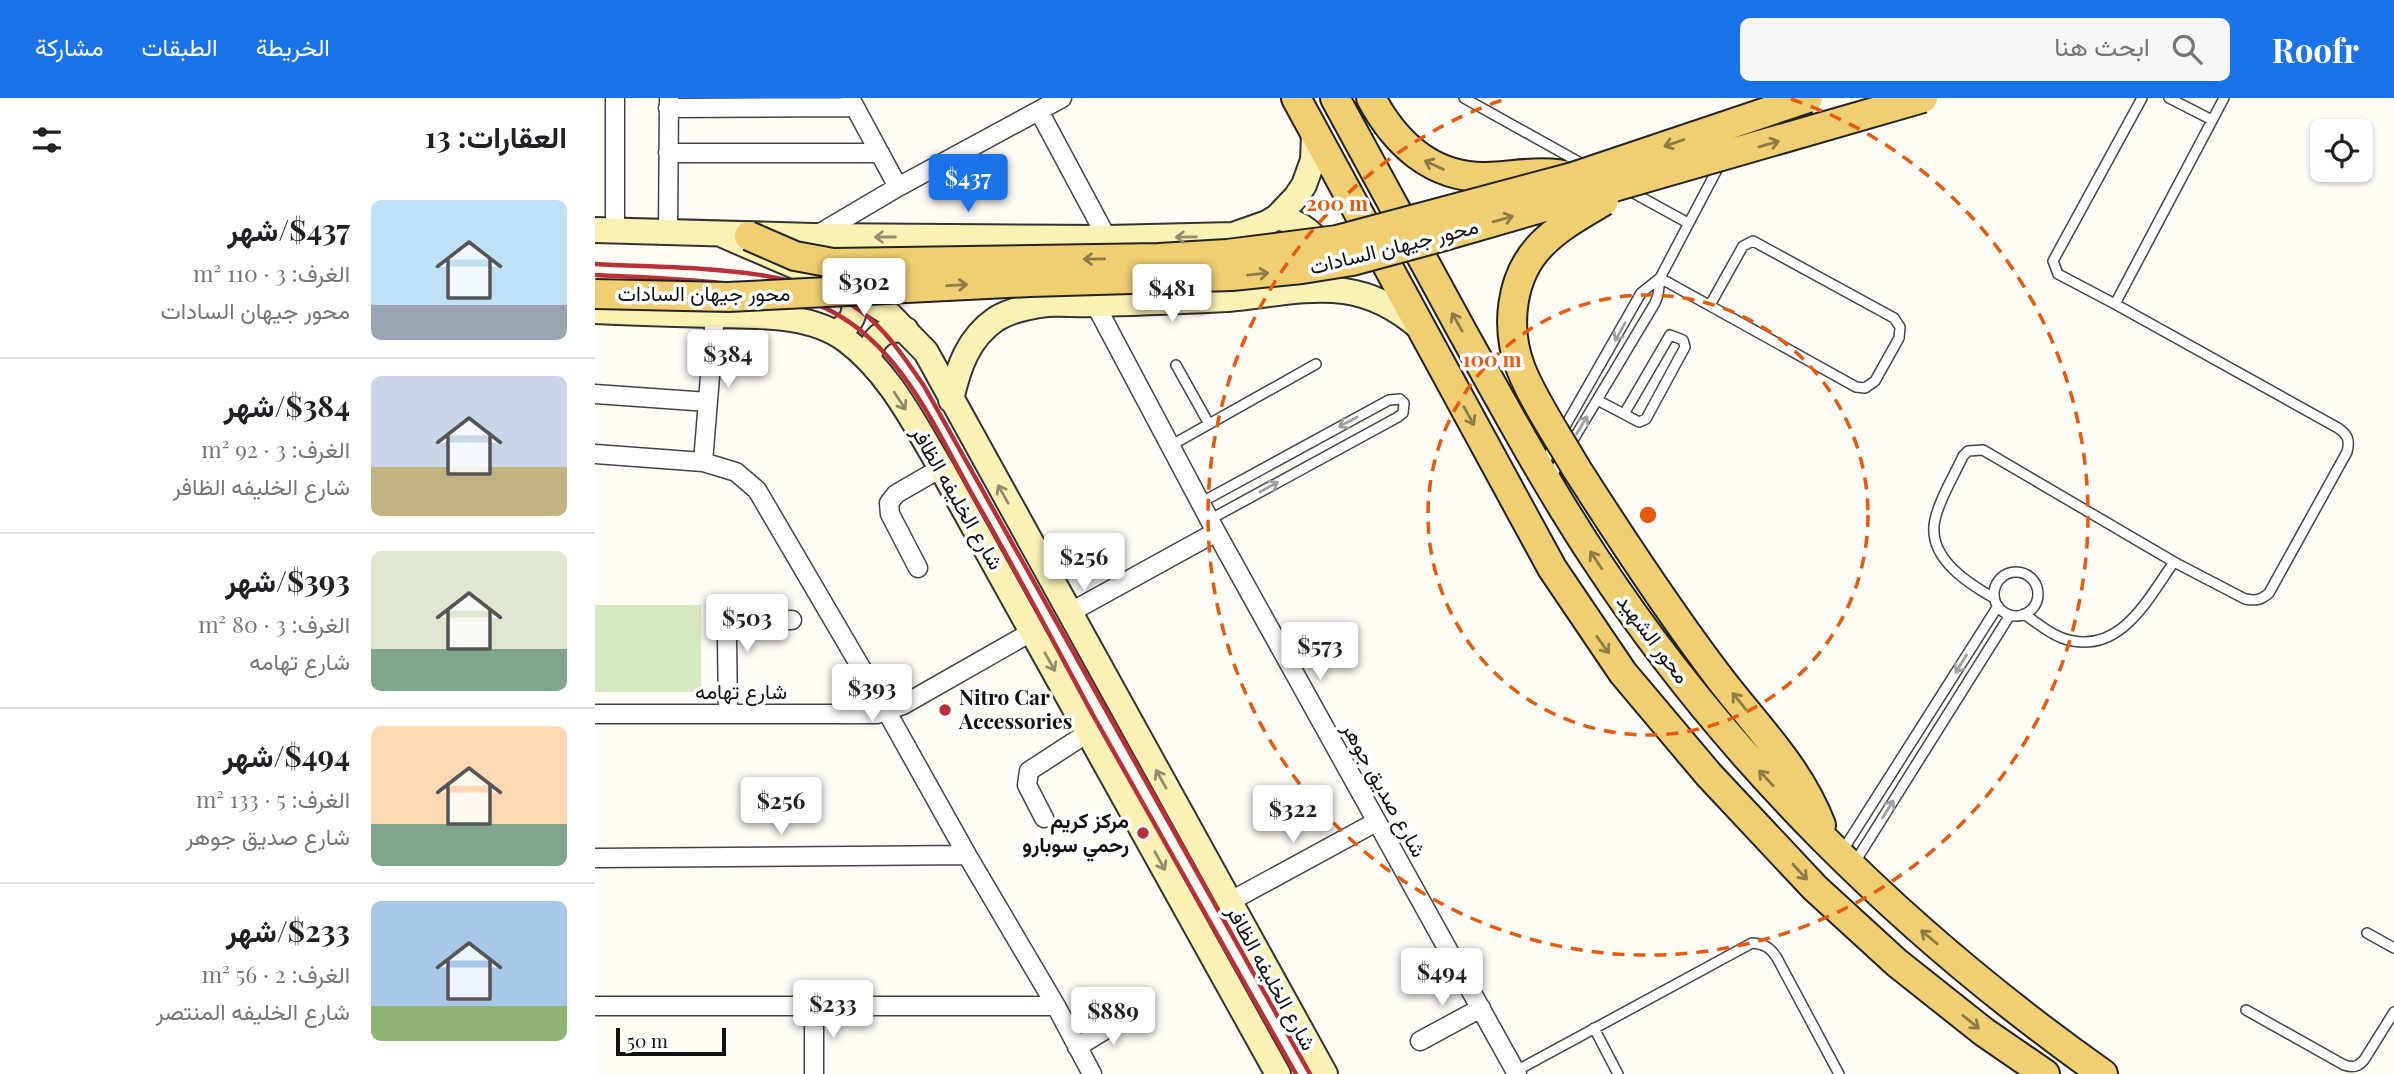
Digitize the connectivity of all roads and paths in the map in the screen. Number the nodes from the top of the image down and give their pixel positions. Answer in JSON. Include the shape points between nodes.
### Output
{"nodes":[{"id":1,"x":615,"y":98,"type":"edge"},
{"id":2,"x":1062,"y":98,"type":"edge"},
{"id":3,"x":1296,"y":98,"type":"edge"},
{"id":4,"x":1335,"y":98,"type":"edge"},
{"id":5,"x":1371,"y":98,"type":"edge"},
{"id":6,"x":1464,"y":98,"type":"edge"},
{"id":7,"x":1808,"y":98,"type":"edge"},
{"id":8,"x":1923,"y":98,"type":"edge"},
{"id":9,"x":2142,"y":98,"type":"edge"},
{"id":10,"x":2169,"y":98,"type":"edge"},
{"id":11,"x":2224,"y":98,"type":"edge"},
{"id":12,"x":853,"y":102,"type":"edge"},
{"id":13,"x":669,"y":103,"type":"edge"},
{"id":14,"x":1749,"y":109,"type":"dead end"},
{"id":15,"x":1039,"y":111,"type":"junction"},
{"id":16,"x":2213,"y":120,"type":"junction"},
{"id":17,"x":1737,"y":132,"type":"dead end"},
{"id":18,"x":1314,"y":133,"type":"junction"},
{"id":19,"x":1731,"y":144,"type":"dead end"},
{"id":20,"x":668,"y":153,"type":"junction"},
{"id":21,"x":880,"y":153,"type":"junction"},
{"id":22,"x":1573,"y":177,"type":"junction"},
{"id":23,"x":1638,"y":181,"type":"junction"},
{"id":24,"x":898,"y":187,"type":"junction"},
{"id":25,"x":1277,"y":216,"type":"junction"},
{"id":26,"x":1688,"y":223,"type":"junction"},
{"id":27,"x":605,"y":231,"type":"edge"},
{"id":28,"x":668,"y":233,"type":"junction"},
{"id":29,"x":737,"y":236,"type":"junction"},
{"id":30,"x":814,"y":236,"type":"junction"},
{"id":31,"x":1107,"y":238,"type":"junction"},
{"id":32,"x":1660,"y":278,"type":"junction"},
{"id":33,"x":848,"y":289,"type":"junction"},
{"id":34,"x":1329,"y":289,"type":"junction"},
{"id":35,"x":595,"y":294,"type":"edge"},
{"id":36,"x":1095,"y":304,"type":"junction"},
{"id":37,"x":2115,"y":304,"type":"junction"},
{"id":38,"x":1710,"y":305,"type":"junction"},
{"id":39,"x":595,"y":311,"type":"edge"},
{"id":40,"x":715,"y":315,"type":"junction"},
{"id":41,"x":1420,"y":327,"type":"junction"},
{"id":42,"x":906,"y":330,"type":"junction"},
{"id":43,"x":835,"y":332,"type":"junction"},
{"id":44,"x":869,"y":360,"type":"junction"},
{"id":45,"x":1316,"y":364,"type":"dead end"},
{"id":46,"x":1176,"y":365,"type":"dead end"},
{"id":47,"x":595,"y":394,"type":"edge"},
{"id":48,"x":951,"y":400,"type":"junction"},
{"id":49,"x":1597,"y":400,"type":"junction"},
{"id":50,"x":708,"y":402,"type":"junction"},
{"id":51,"x":1624,"y":414,"type":"junction"},
{"id":52,"x":1209,"y":424,"type":"junction"},
{"id":53,"x":1316,"y":440,"type":"junction"},
{"id":54,"x":1170,"y":446,"type":"junction"},
{"id":55,"x":595,"y":454,"type":"edge"},
{"id":56,"x":1325,"y":457,"type":"junction"},
{"id":57,"x":703,"y":462,"type":"junction"},
{"id":58,"x":940,"y":468,"type":"junction"},
{"id":59,"x":1543,"y":478,"type":"junction"},
{"id":60,"x":1200,"y":503,"type":"junction"},
{"id":61,"x":1212,"y":526,"type":"junction"},
{"id":62,"x":2174,"y":562,"type":"junction"},
{"id":63,"x":918,"y":568,"type":"dead end"},
{"id":64,"x":1996,"y":602,"type":"junction"},
{"id":65,"x":1069,"y":613,"type":"junction"},
{"id":66,"x":2024,"y":614,"type":"junction"},
{"id":67,"x":2010,"y":615,"type":"junction"},
{"id":68,"x":792,"y":620,"type":"dead end"},
{"id":69,"x":1033,"y":631,"type":"junction"},
{"id":70,"x":887,"y":712,"type":"junction"},
{"id":71,"x":595,"y":714,"type":"edge"},
{"id":72,"x":728,"y":714,"type":"junction"},
{"id":73,"x":1089,"y":732,"type":"junction"},
{"id":74,"x":1044,"y":818,"type":"dead end"},
{"id":75,"x":1376,"y":822,"type":"junction"},
{"id":76,"x":1839,"y":854,"type":"junction"},
{"id":77,"x":967,"y":855,"type":"junction"},
{"id":78,"x":595,"y":858,"type":"edge"},
{"id":79,"x":1229,"y":902,"type":"junction"},
{"id":80,"x":2367,"y":933,"type":"dead end"},
{"id":81,"x":2394,"y":948,"type":"edge"},
{"id":82,"x":595,"y":1006,"type":"edge"},
{"id":83,"x":814,"y":1006,"type":"junction"},
{"id":84,"x":1056,"y":1006,"type":"junction"},
{"id":85,"x":1482,"y":1009,"type":"junction"},
{"id":86,"x":2246,"y":1010,"type":"dead end"},
{"id":87,"x":2394,"y":1012,"type":"edge"},
{"id":88,"x":1129,"y":1015,"type":"dead end"},
{"id":89,"x":1594,"y":1028,"type":"junction"},
{"id":90,"x":1420,"y":1041,"type":"dead end"},
{"id":91,"x":1077,"y":1047,"type":"junction"},
{"id":92,"x":1516,"y":1073,"type":"edge"},
{"id":93,"x":814,"y":1074,"type":"edge"},
{"id":94,"x":1092,"y":1074,"type":"edge"},
{"id":95,"x":1278,"y":1074,"type":"edge"},
{"id":96,"x":1325,"y":1074,"type":"edge"},
{"id":97,"x":1618,"y":1074,"type":"edge"},
{"id":98,"x":1839,"y":1074,"type":"edge"},
{"id":99,"x":2045,"y":1074,"type":"edge"},
{"id":100,"x":2103,"y":1074,"type":"edge"}],
"edges":[{"from":1,"to":27,"type":"street"},
{"from":2,"to":15,"type":"street"},
{"from":3,"to":18,"type":"main road","name":"محور الشهيد"},
{"from":59,"to":4,"type":"main road","name":"محور الشهيد","one_way":true},
{"from":22,"to":5,"type":"main road","one_way":true,"via":[[1542,172],[1474,176],[1441,169],[1405,146]]},
{"from":6,"to":26,"type":"lane"},
{"from":7,"to":22,"type":"main road","name":"محور جيهان السادات","one_way":true,"bridge":true},
{"from":23,"to":8,"type":"main road","name":"محور جيهان السادات","one_way":true,"bridge":true},
{"from":9,"to":37,"type":"lane","via":[[2053,261],[2058,274]]},
{"from":10,"to":16,"type":"lane"},
{"from":11,"to":16,"type":"lane"},
{"from":12,"to":13,"type":"street"},
{"from":12,"to":21,"type":"street"},
{"from":13,"to":20,"type":"street"},
{"from":14,"to":17,"type":"lane"},
{"from":15,"to":24,"type":"street"},
{"from":15,"to":31,"type":"street"},
{"from":16,"to":37,"type":"lane"},
{"from":18,"to":25,"type":"street","via":[[1313,160],[1304,185]]},
{"from":18,"to":41,"type":"main road","name":"محور الشهيد"},
{"from":19,"to":26,"type":"lane"},
{"from":20,"to":21,"type":"street"},
{"from":20,"to":28,"type":"street"},
{"from":21,"to":24,"type":"street"},
{"from":22,"to":29,"type":"main road","name":"محور جيهان السادات","one_way":true,"bridge":true,"via":[[1337,240],[1227,254],[833,263],[795,256]]},
{"from":35,"to":23,"type":"main road","name":"محور جيهان السادات","one_way":true,"bridge":true,"via":[[728,297],[1232,276],[1302,269],[1352,261]]},
{"from":76,"to":23,"type":"main road","one_way":true,"bridge":true,"via":[[1795,772],[1674,617],[1576,468],[1515,351],[1513,308],[1527,264],[1561,227]]},
{"from":24,"to":30,"type":"street"},
{"from":25,"to":31,"type":"street","one_way":true,"via":[[1256,229],[1233,235]]},
{"from":25,"to":34,"type":"street","via":[[1298,223],[1315,237],[1329,267]]},
{"from":26,"to":32,"type":"lane"},
{"from":27,"to":28,"type":"street"},
{"from":28,"to":29,"type":"street"},
{"from":29,"to":30,"type":"street"},
{"from":29,"to":33,"type":"street","name":"شارع الخليفه الظافر"},
{"from":31,"to":30,"type":"street","one_way":true},
{"from":32,"to":38,"type":"lane"},
{"from":32,"to":49,"type":"lane","via":[[1655,303]]},
{"from":32,"to":59,"type":"lane","one_way":true,"via":[[1641,293]]},
{"from":33,"to":42,"type":"street","name":"شارع الخليفه الظافر","via":[[887,312]]},
{"from":33,"to":43,"type":"street","via":[[855,303],[852,318]]},
{"from":34,"to":36,"type":"street"},
{"from":34,"to":41,"type":"street","via":[[1378,300]]},
{"from":36,"to":48,"type":"street","via":[[1047,304],[998,318],[966,352]]},
{"from":36,"to":54,"type":"street","name":"شارع صديق جوهر"},
{"from":37,"to":62,"type":"lane","via":[[2338,428],[2349,443],[2263,598],[2245,599]]},
{"from":38,"to":38,"type":"lane","via":[[1743,246],[1753,241],[1895,318],[1900,332],[1875,381],[1871,386],[1856,387]]},
{"from":39,"to":40,"type":"street","name":"شارع الخليفه الظافر"},
{"from":40,"to":43,"type":"street","name":"شارع الخليفه الظافر","via":[[793,320]]},
{"from":40,"to":50,"type":"street"},
{"from":41,"to":99,"type":"main road","name":"محور الشهيد","one_way":true,"via":[[1552,568],[1597,637],[1672,733],[1836,907],[1897,963]]},
{"from":42,"to":44,"type":"street","via":[[878,336],[869,348]]},
{"from":42,"to":48,"type":"street","name":"شارع الخليفه الظافر","via":[[926,352]]},
{"from":43,"to":44,"type":"street","name":"شارع الخليفه الظافر"},
{"from":44,"to":58,"type":"street","name":"شارع الخليفه الظافر","one_way":true,"via":[[889,384]]},
{"from":45,"to":52,"type":"lane"},
{"from":46,"to":52,"type":"lane"},
{"from":47,"to":50,"type":"street"},
{"from":65,"to":48,"type":"street","name":"شارع الخليفه الظافر","one_way":true},
{"from":49,"to":51,"type":"lane"},
{"from":59,"to":49,"type":"lane","one_way":true},
{"from":50,"to":57,"type":"street"},
{"from":51,"to":51,"type":"lane","via":[[1639,422],[1646,419],[1684,350],[1683,340],[1667,337]]},
{"from":52,"to":54,"type":"lane"},
{"from":53,"to":56,"type":"lane"},
{"from":56,"to":53,"type":"lane","one_way":true,"via":[[1403,414],[1404,403],[1389,400]]},
{"from":53,"to":60,"type":"lane"},
{"from":54,"to":60,"type":"street","name":"شارع صديق جوهر"},
{"from":55,"to":57,"type":"street"},
{"from":61,"to":56,"type":"lane","one_way":true},
{"from":57,"to":70,"type":"street","via":[[736,472],[758,490]]},
{"from":58,"to":63,"type":"street","via":[[889,503],[890,514]]},
{"from":58,"to":69,"type":"street","name":"شارع الخليفه الظافر"},
{"from":76,"to":59,"type":"main road","name":"محور الشهيد","one_way":true,"via":[[1744,753],[1668,660]]},
{"from":60,"to":61,"type":"street","name":"شارع صديق جوهر"},
{"from":61,"to":65,"type":"street"},
{"from":61,"to":75,"type":"street","name":"شارع صديق جوهر"},
{"from":62,"to":64,"type":"lane","via":[[1975,449],[1963,456],[1937,512],[1934,535],[1954,570]]},
{"from":62,"to":66,"type":"lane","via":[[2135,617],[2112,635],[2096,640],[2061,638]]},
{"from":64,"to":66,"type":"lane","via":[[1994,588],[1999,579],[2007,573],[2027,575],[2038,590],[2032,609]]},
{"from":64,"to":67,"type":"lane"},
{"from":64,"to":76,"type":"lane","one_way":true},
{"from":79,"to":65,"type":"street","name":"شارع الخليفه الظافر","one_way":true},
{"from":66,"to":67,"type":"lane"},
{"from":76,"to":67,"type":"lane","one_way":true},
{"from":68,"to":72,"type":"street","via":[[739,621],[730,627]]},
{"from":69,"to":70,"type":"street","name":"شارع تهامه"},
{"from":69,"to":73,"type":"street","name":"شارع الخليفه الظافر","one_way":true},
{"from":70,"to":72,"type":"street","name":"شارع تهامه","via":[[864,716]]},
{"from":70,"to":77,"type":"street"},
{"from":71,"to":72,"type":"street","name":"شارع تهامه"},
{"from":73,"to":74,"type":"street","via":[[1029,771],[1027,785]]},
{"from":73,"to":95,"type":"street","name":"شارع الخليفه الظافر","one_way":true},
{"from":75,"to":79,"type":"street"},
{"from":75,"to":85,"type":"street","name":"شارع صديق جوهر"},
{"from":100,"to":76,"type":"main road","name":"محور الشهيد","one_way":true,"via":[[1913,924]]},
{"from":77,"to":78,"type":"street"},
{"from":77,"to":84,"type":"street"},
{"from":79,"to":96,"type":"street","name":"شارع الخليفه الظافر"},
{"from":80,"to":81,"type":"lane"},
{"from":82,"to":83,"type":"street"},
{"from":83,"to":84,"type":"street"},
{"from":83,"to":93,"type":"street"},
{"from":84,"to":91,"type":"street"},
{"from":85,"to":90,"type":"street"},
{"from":85,"to":92,"type":"street","name":"شارع صديق جوهر"},
{"from":86,"to":87,"type":"lane","via":[[2352,1067],[2364,1060]]},
{"from":88,"to":91,"type":"street"},
{"from":89,"to":92,"type":"lane"},
{"from":89,"to":97,"type":"lane"},
{"from":89,"to":98,"type":"lane","via":[[1742,947],[1762,944],[1777,958]]},
{"from":91,"to":94,"type":"street"}]}
